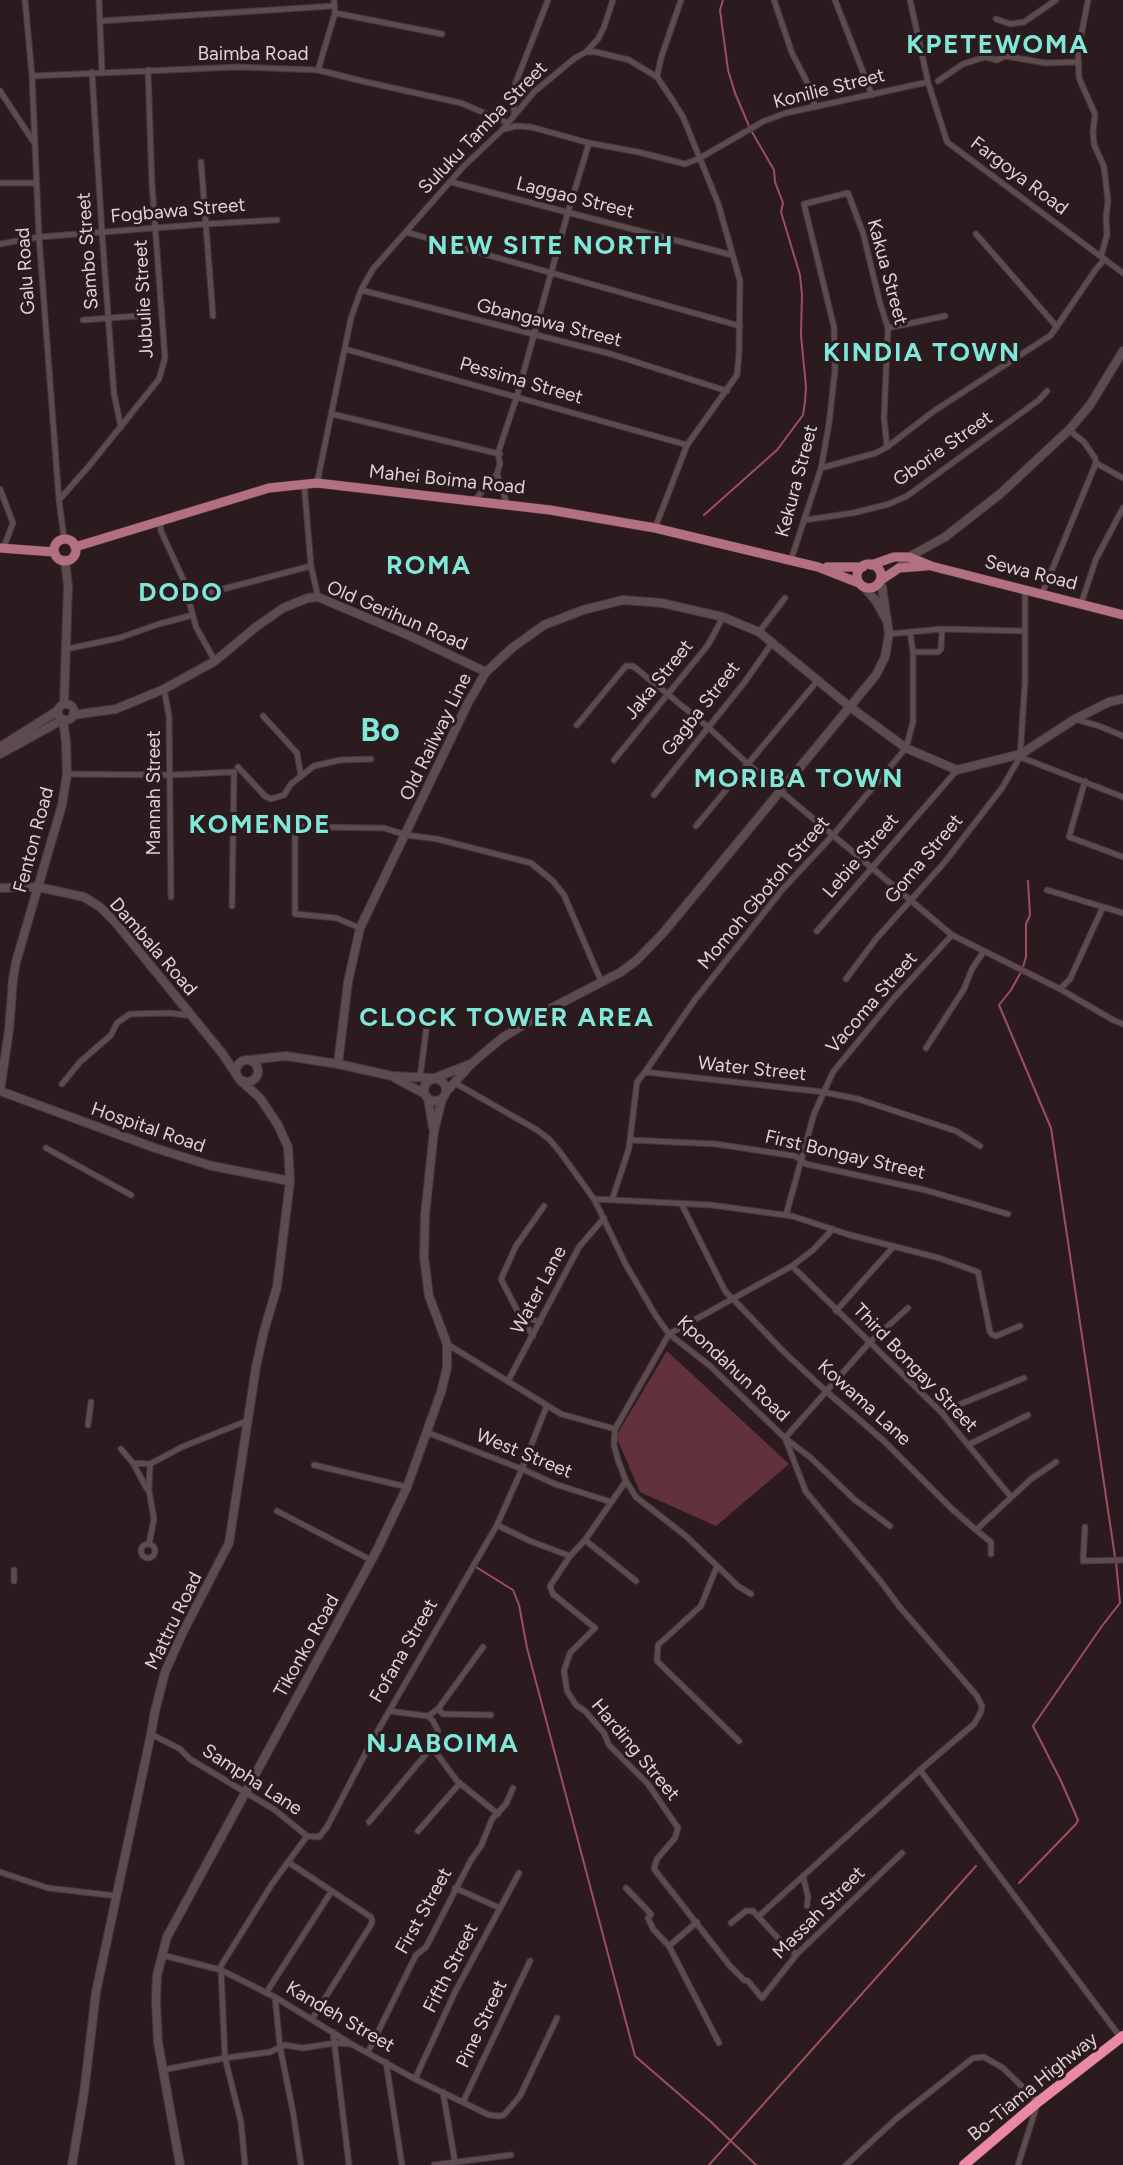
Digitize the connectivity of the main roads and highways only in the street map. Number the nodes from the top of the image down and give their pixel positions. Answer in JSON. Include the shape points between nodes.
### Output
{"nodes":[{"id":1,"x":75,"y":547,"type":"junction"},
{"id":2,"x":1,"y":549,"type":"edge"},
{"id":3,"x":54,"y":552,"type":"junction"},
{"id":4,"x":867,"y":566,"type":"junction"},
{"id":5,"x":931,"y":566,"type":"junction"},
{"id":6,"x":818,"y":567,"type":"junction"},
{"id":7,"x":880,"y":581,"type":"junction"},
{"id":8,"x":862,"y":585,"type":"junction"},
{"id":9,"x":1123,"y":615,"type":"edge"},
{"id":10,"x":1122,"y":2037,"type":"edge"},
{"id":11,"x":964,"y":2165,"type":"edge"}],
"edges":[{"from":1,"to":3,"type":"main road","via":[[64,539],[56,543]]},
{"from":1,"to":3,"type":"main road","via":[[73,556],[65,561]]},
{"from":1,"to":6,"type":"main road","name":"Mahei Boima Road","via":[[269,488],[317,483],[655,528]]},
{"from":2,"to":3,"type":"main road"},
{"from":4,"to":5,"type":"main road","via":[[894,557],[909,557]]},
{"from":4,"to":6,"type":"main road"},
{"from":4,"to":7,"type":"main road","via":[[879,570]]},
{"from":4,"to":8,"type":"main road","via":[[858,573]]},
{"from":5,"to":7,"type":"main road","via":[[899,568]]},
{"from":5,"to":9,"type":"main road","name":"Sewa Road"},
{"from":6,"to":8,"type":"main road"},
{"from":7,"to":8,"type":"main road","via":[[874,587]]},
{"from":10,"to":11,"type":"highway","name":"Bo-Tiama Highway"}]}
